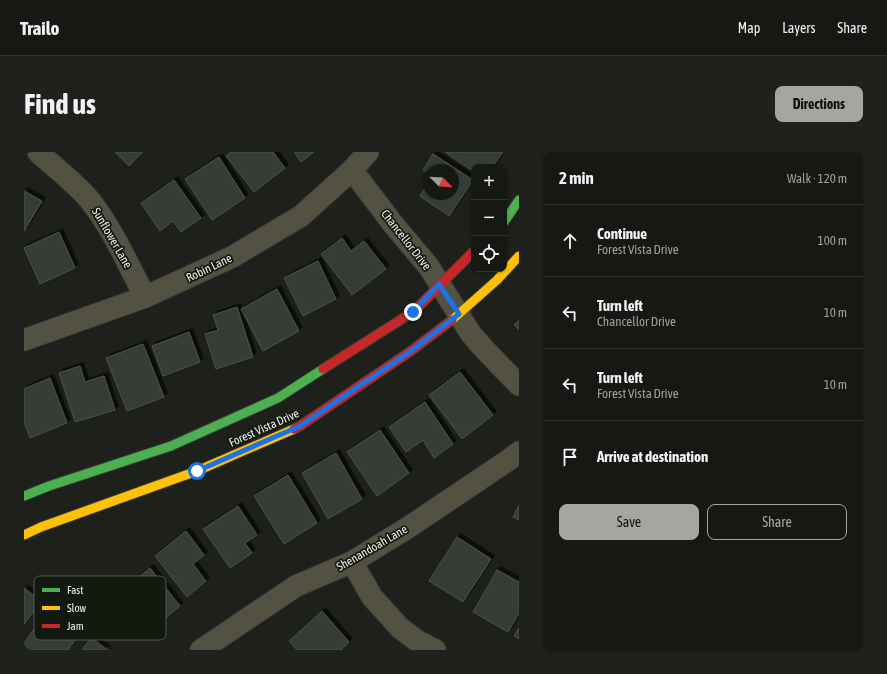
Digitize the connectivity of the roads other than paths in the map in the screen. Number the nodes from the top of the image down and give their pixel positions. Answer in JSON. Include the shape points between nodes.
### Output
{"nodes":[{"id":1,"x":38,"y":152,"type":"edge"},
{"id":2,"x":368,"y":152,"type":"edge"},
{"id":3,"x":352,"y":170,"type":"junction"},
{"id":4,"x":519,"y":200,"type":"edge"},
{"id":5,"x":507,"y":218,"type":"edge"},
{"id":6,"x":471,"y":254,"type":"edge"},
{"id":7,"x":519,"y":256,"type":"edge"},
{"id":8,"x":439,"y":284,"type":"junction"},
{"id":9,"x":145,"y":296,"type":"junction"},
{"id":10,"x":459,"y":314,"type":"junction"},
{"id":11,"x":24,"y":340,"type":"edge"},
{"id":12,"x":519,"y":385,"type":"edge"},
{"id":13,"x":519,"y":452,"type":"edge"},
{"id":14,"x":24,"y":496,"type":"edge"},
{"id":15,"x":24,"y":535,"type":"edge"},
{"id":16,"x":352,"y":562,"type":"junction"},
{"id":17,"x":201,"y":650,"type":"edge"},
{"id":18,"x":435,"y":650,"type":"edge"}],
"edges":[{"from":1,"to":9,"type":"street","name":"Sunflower Lane","via":[[88,198],[119,246]]},
{"from":2,"to":3,"type":"street","name":"Robin Lane"},
{"from":3,"to":8,"type":"street","name":"Chancellor Drive"},
{"from":3,"to":9,"type":"street","name":"Robin Lane","via":[[301,216],[232,257]]},
{"from":4,"to":5,"type":"main road"},
{"from":6,"to":8,"type":"main road","name":"Forest Vista Drive"},
{"from":7,"to":10,"type":"main road","name":"Forest Vista Drive"},
{"from":8,"to":10,"type":"street","name":"Chancellor Drive"},
{"from":8,"to":14,"type":"main road","name":"Forest Vista Drive","via":[[413,312],[278,398],[171,446]]},
{"from":9,"to":11,"type":"street","name":"Robin Lane"},
{"from":10,"to":12,"type":"street","name":"Chancellor Drive","via":[[471,334]]},
{"from":10,"to":15,"type":"main road","name":"Forest Vista Drive","via":[[411,351],[300,426],[197,471]]},
{"from":13,"to":16,"type":"street","name":"Shenandoah Lane","via":[[415,523]]},
{"from":16,"to":17,"type":"street","name":"Shenandoah Lane","via":[[296,586]]},
{"from":16,"to":18,"type":"street","via":[[372,597],[400,628]]}]}
